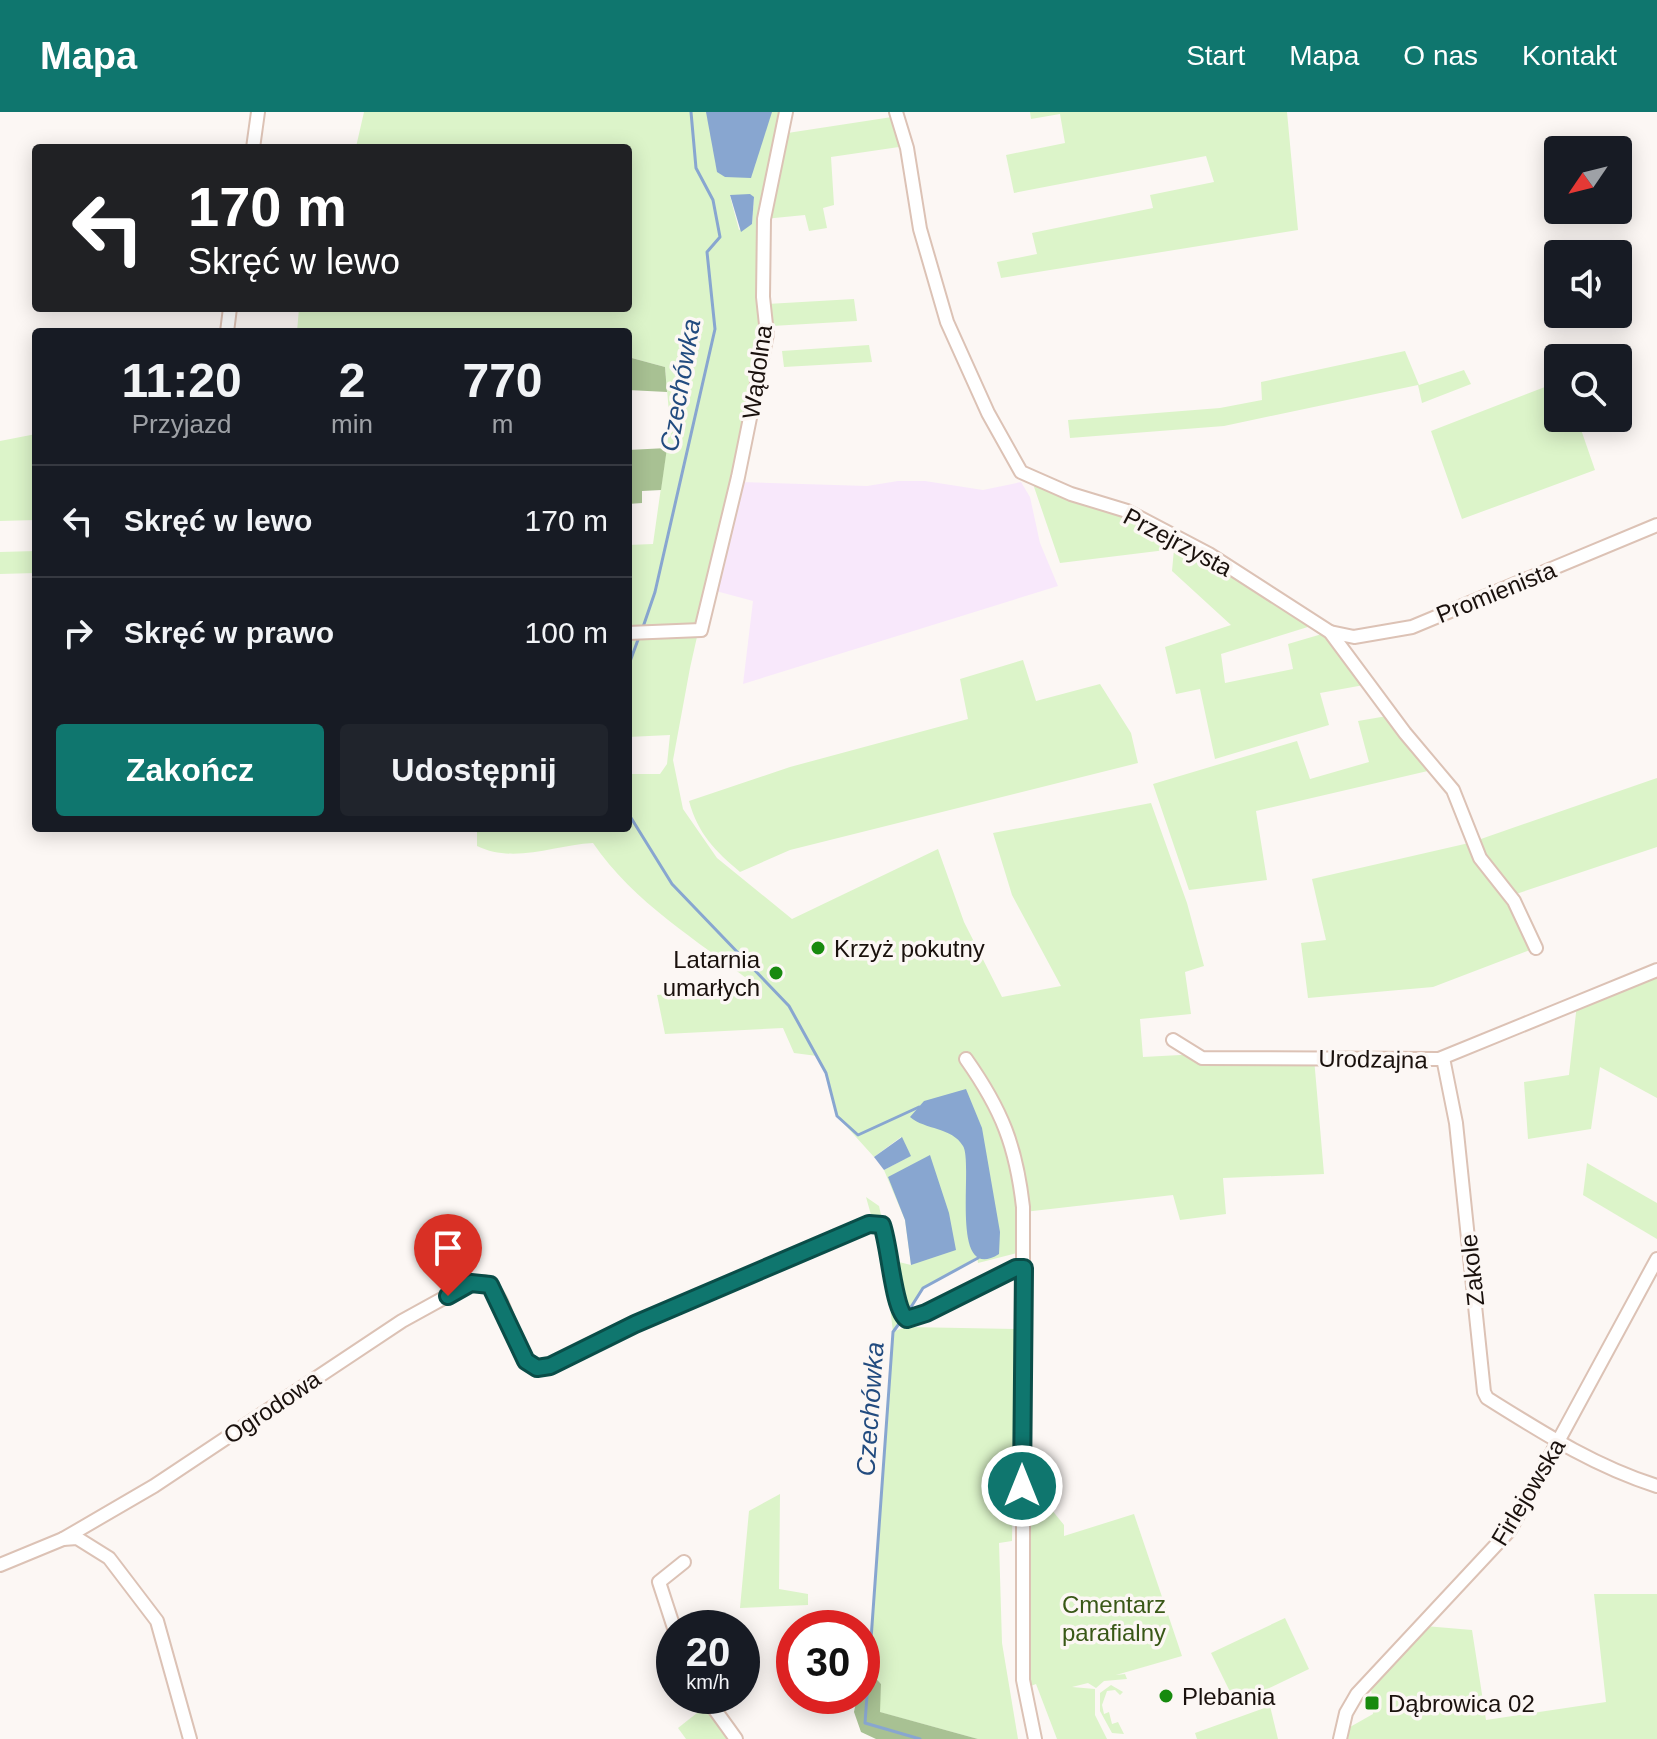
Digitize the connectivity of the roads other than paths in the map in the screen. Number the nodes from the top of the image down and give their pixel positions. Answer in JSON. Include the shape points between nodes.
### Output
{"nodes":[{"id":1,"x":258,"y":112,"type":"edge"},
{"id":2,"x":786,"y":112,"type":"edge"},
{"id":3,"x":896,"y":112,"type":"edge"},
{"id":4,"x":254,"y":144,"type":"edge"},
{"id":5,"x":1657,"y":525,"type":"edge"},
{"id":6,"x":1330,"y":632,"type":"junction"},
{"id":7,"x":632,"y":633,"type":"edge"},
{"id":8,"x":1536,"y":948,"type":"dead end"},
{"id":9,"x":1657,"y":970,"type":"edge"},
{"id":10,"x":1173,"y":1040,"type":"dead end"},
{"id":11,"x":1443,"y":1058,"type":"junction"},
{"id":12,"x":966,"y":1059,"type":"dead end"},
{"id":13,"x":1657,"y":1259,"type":"edge"},
{"id":14,"x":1024,"y":1268,"type":"junction"},
{"id":15,"x":1559,"y":1443,"type":"junction"},
{"id":16,"x":1657,"y":1486,"type":"edge"},
{"id":17,"x":63,"y":1539,"type":"junction"},
{"id":18,"x":684,"y":1562,"type":"dead end"},
{"id":19,"x":0,"y":1565,"type":"edge"},
{"id":20,"x":668,"y":1610,"type":"edge"},
{"id":21,"x":718,"y":1714,"type":"edge"},
{"id":22,"x":190,"y":1739,"type":"edge"},
{"id":23,"x":736,"y":1739,"type":"edge"},
{"id":24,"x":1035,"y":1739,"type":"edge"},
{"id":25,"x":1340,"y":1739,"type":"edge"}],
"edges":[{"from":1,"to":4,"type":"street"},
{"from":2,"to":7,"type":"street","name":"Wądolna","via":[[764,219],[767,334],[701,630]]},
{"from":3,"to":6,"type":"street","name":"Przejrzysta","via":[[920,229],[947,322],[1021,472],[1127,511],[1209,554]]},
{"from":5,"to":6,"type":"street","name":"Promienista","via":[[1412,627],[1354,637]]},
{"from":6,"to":8,"type":"street","name":"Przejrzysta","via":[[1453,790],[1480,858],[1514,901]]},
{"from":9,"to":11,"type":"street","name":"Urodzajna"},
{"from":10,"to":11,"type":"street","name":"Urodzajna","via":[[1202,1058]]},
{"from":11,"to":15,"type":"street","name":"Zakole","via":[[1456,1123],[1484,1392]]},
{"from":12,"to":14,"type":"street","via":[[999,1111],[1018,1158]]},
{"from":13,"to":15,"type":"street","name":"Firlejowska"},
{"from":14,"to":17,"type":"street","name":"Ogrodowa","via":[[907,1319],[898,1311],[882,1225],[869,1224],[537,1368],[526,1361],[495,1290],[484,1282],[471,1283],[402,1321],[154,1486]]},
{"from":14,"to":24,"type":"street","via":[[1023,1680]]},
{"from":15,"to":16,"type":"street","name":"Zakole","via":[[1616,1473]]},
{"from":15,"to":25,"type":"street","name":"Firlejowska","via":[[1507,1534],[1353,1698]]},
{"from":17,"to":19,"type":"street","name":"Ogrodowa"},
{"from":17,"to":22,"type":"street","via":[[77,1538],[109,1558],[149,1607],[166,1645]]},
{"from":18,"to":20,"type":"street","via":[[659,1582]]},
{"from":21,"to":23,"type":"street"}]}
